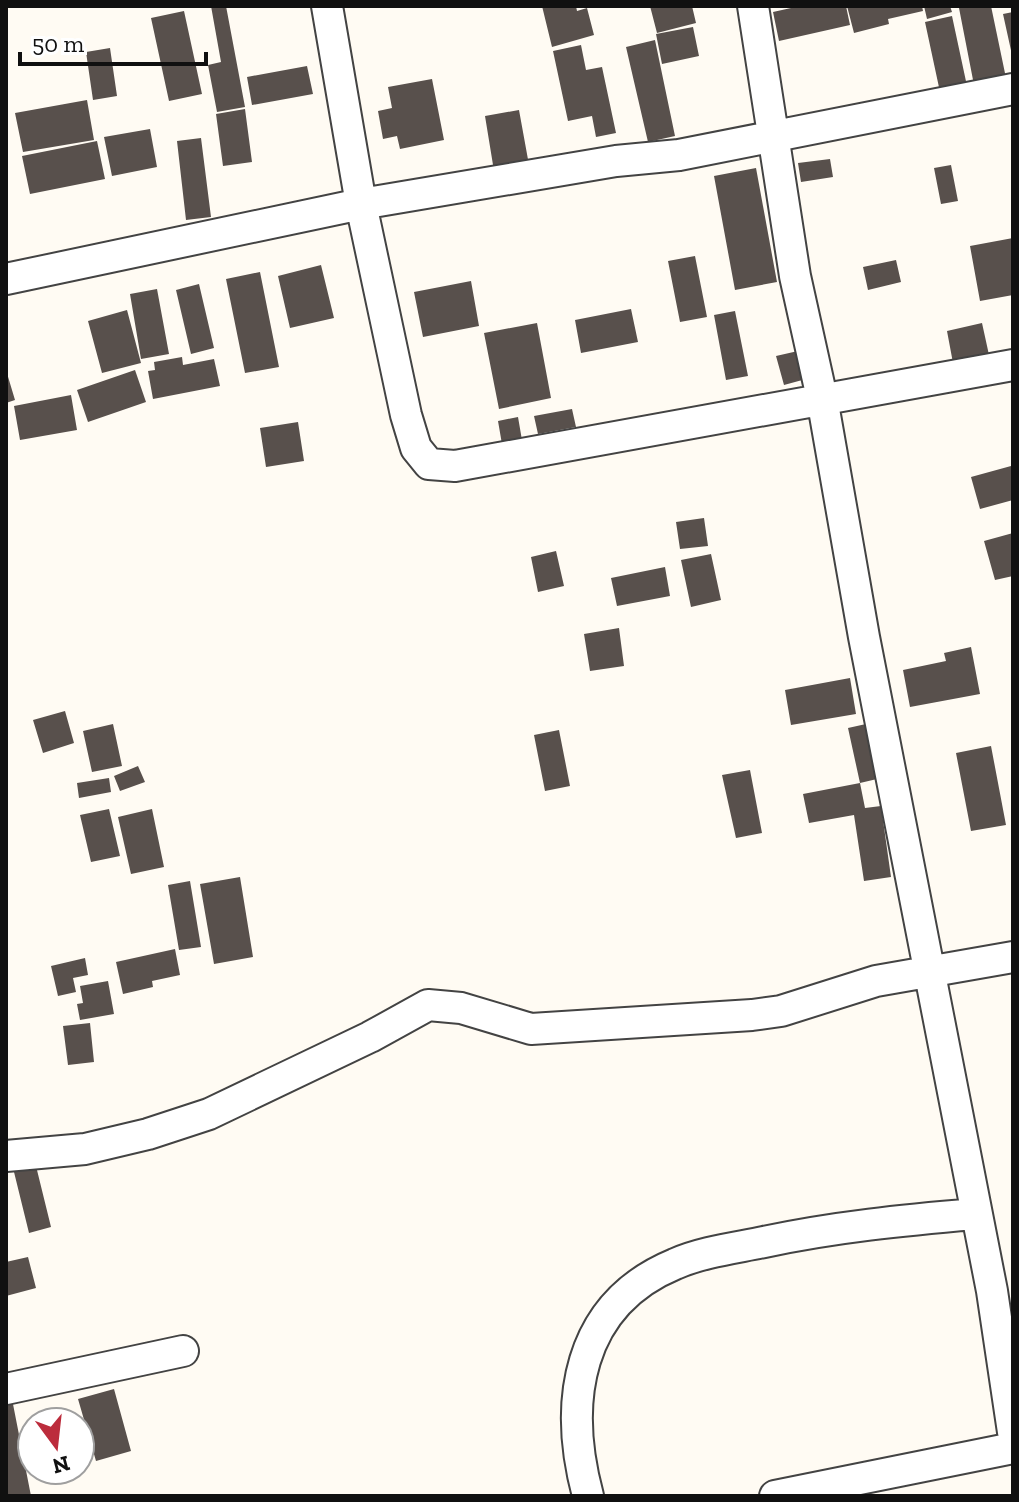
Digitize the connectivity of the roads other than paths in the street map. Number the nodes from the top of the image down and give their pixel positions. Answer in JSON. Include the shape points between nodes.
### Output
{"nodes":[{"id":1,"x":327,"y":6,"type":"edge"},
{"id":2,"x":753,"y":6,"type":"edge"},
{"id":3,"x":1013,"y":89,"type":"edge"},
{"id":4,"x":775,"y":136,"type":"junction"},
{"id":5,"x":361,"y":204,"type":"junction"},
{"id":6,"x":6,"y":279,"type":"edge"},
{"id":7,"x":1013,"y":365,"type":"edge"},
{"id":8,"x":822,"y":398,"type":"junction"},
{"id":9,"x":1013,"y":957,"type":"edge"},
{"id":10,"x":929,"y":970,"type":"junction"},
{"id":11,"x":6,"y":1156,"type":"edge"},
{"id":12,"x":975,"y":1214,"type":"junction"},
{"id":13,"x":183,"y":1351,"type":"dead end"},
{"id":14,"x":6,"y":1389,"type":"edge"},
{"id":15,"x":1013,"y":1432,"type":"edge"},
{"id":16,"x":1013,"y":1448,"type":"edge"},
{"id":17,"x":588,"y":1496,"type":"edge"},
{"id":18,"x":775,"y":1496,"type":"edge"}],
"edges":[{"from":1,"to":5,"type":"street"},
{"from":2,"to":4,"type":"street"},
{"from":3,"to":4,"type":"street"},
{"from":4,"to":5,"type":"street"},
{"from":4,"to":8,"type":"street","via":[[795,276]]},
{"from":5,"to":6,"type":"street"},
{"from":5,"to":8,"type":"street","via":[[406,415],[416,448],[429,464],[455,466]]},
{"from":7,"to":8,"type":"street"},
{"from":8,"to":10,"type":"street"},
{"from":9,"to":10,"type":"street"},
{"from":10,"to":11,"type":"street","via":[[752,1015],[531,1029],[461,1008],[428,1005],[209,1114],[85,1149]]},
{"from":10,"to":12,"type":"street"},
{"from":12,"to":15,"type":"street"},
{"from":12,"to":17,"type":"street","via":[[786,1238],[676,1264],[648,1279],[618,1302],[594,1334],[583,1361],[578,1434]]},
{"from":13,"to":14,"type":"street"},
{"from":16,"to":18,"type":"street"}]}
